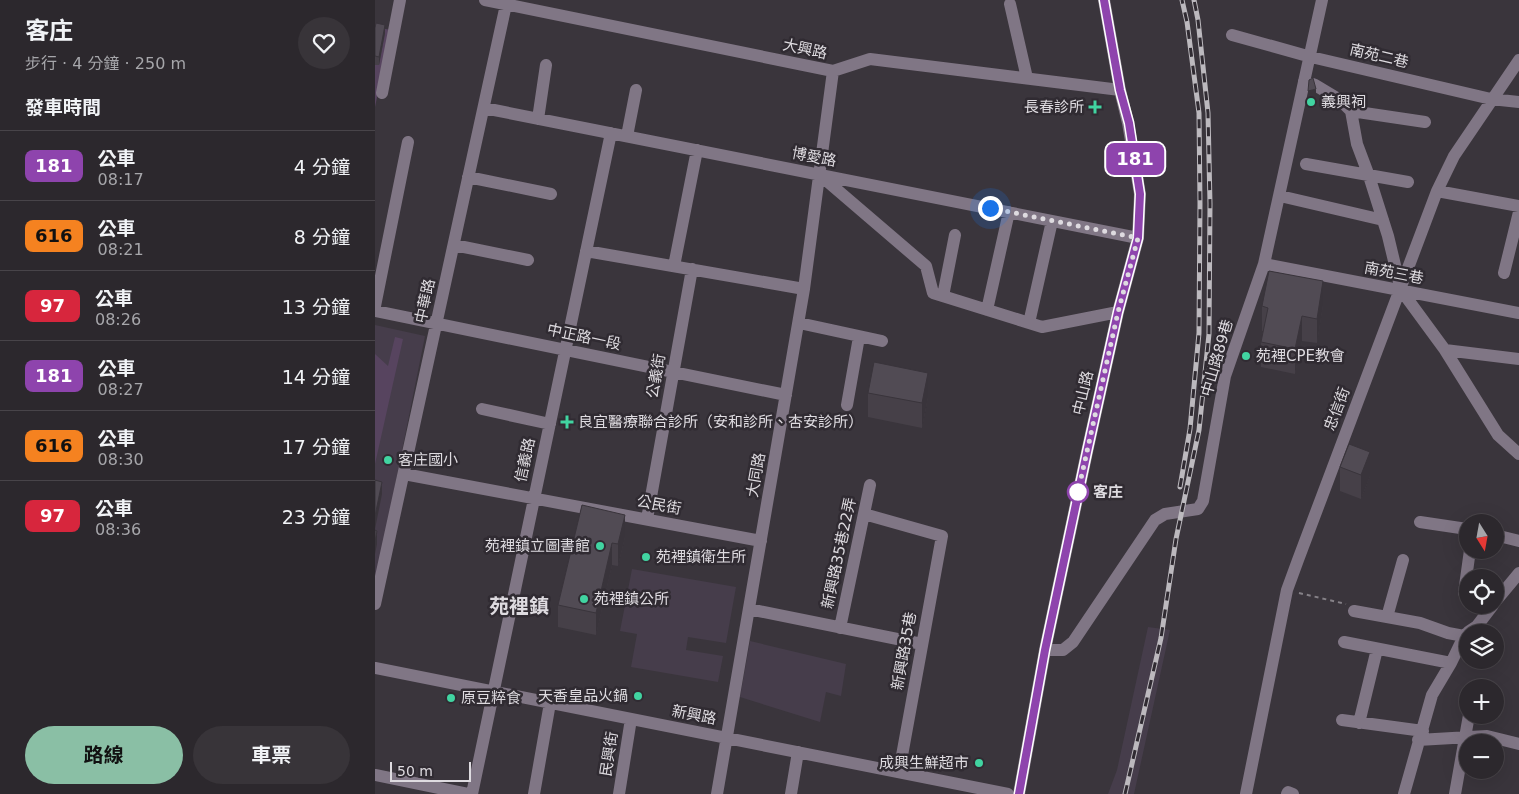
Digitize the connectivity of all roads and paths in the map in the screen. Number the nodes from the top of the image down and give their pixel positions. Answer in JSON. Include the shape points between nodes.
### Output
{"nodes":[{"id":1,"x":400,"y":0,"type":"edge"},
{"id":2,"x":485,"y":0,"type":"edge"},
{"id":3,"x":1104,"y":0,"type":"edge"},
{"id":4,"x":1322,"y":0,"type":"edge"},
{"id":5,"x":507,"y":2,"type":"edge"},
{"id":6,"x":1010,"y":4,"type":"dead end"},
{"id":7,"x":1232,"y":35,"type":"dead end"},
{"id":8,"x":1311,"y":57,"type":"junction"},
{"id":9,"x":1519,"y":60,"type":"edge"},
{"id":10,"x":546,"y":65,"type":"dead end"},
{"id":11,"x":833,"y":71,"type":"junction"},
{"id":12,"x":1027,"y":78,"type":"junction"},
{"id":13,"x":1304,"y":81,"type":"junction"},
{"id":14,"x":636,"y":90,"type":"dead end"},
{"id":15,"x":1120,"y":90,"type":"junction"},
{"id":16,"x":382,"y":93,"type":"dead end"},
{"id":17,"x":1491,"y":99,"type":"junction"},
{"id":18,"x":1519,"y":102,"type":"edge"},
{"id":19,"x":484,"y":108,"type":"junction"},
{"id":20,"x":1351,"y":111,"type":"junction"},
{"id":21,"x":538,"y":119,"type":"junction"},
{"id":22,"x":1425,"y":122,"type":"dead end"},
{"id":23,"x":611,"y":133,"type":"junction"},
{"id":24,"x":627,"y":136,"type":"junction"},
{"id":25,"x":408,"y":142,"type":"dead end"},
{"id":26,"x":697,"y":150,"type":"junction"},
{"id":27,"x":1306,"y":164,"type":"dead end"},
{"id":28,"x":819,"y":174,"type":"junction"},
{"id":29,"x":1369,"y":176,"type":"junction"},
{"id":30,"x":468,"y":178,"type":"junction"},
{"id":31,"x":1408,"y":182,"type":"dead end"},
{"id":32,"x":1437,"y":191,"type":"junction"},
{"id":33,"x":551,"y":194,"type":"dead end"},
{"id":34,"x":1280,"y":196,"type":"junction"},
{"id":35,"x":1519,"y":206,"type":"edge"},
{"id":36,"x":1009,"y":212,"type":"junction"},
{"id":37,"x":1519,"y":212,"type":"edge"},
{"id":38,"x":1052,"y":220,"type":"junction"},
{"id":39,"x":1383,"y":220,"type":"junction"},
{"id":40,"x":955,"y":235,"type":"dead end"},
{"id":41,"x":1138,"y":238,"type":"junction"},
{"id":42,"x":454,"y":245,"type":"junction"},
{"id":43,"x":586,"y":251,"type":"junction"},
{"id":44,"x":528,"y":260,"type":"dead end"},
{"id":45,"x":1264,"y":264,"type":"junction"},
{"id":46,"x":674,"y":266,"type":"junction"},
{"id":47,"x":692,"y":269,"type":"junction"},
{"id":48,"x":1504,"y":273,"type":"dead end"},
{"id":49,"x":804,"y":289,"type":"junction"},
{"id":50,"x":1401,"y":290,"type":"junction"},
{"id":51,"x":943,"y":296,"type":"junction"},
{"id":52,"x":375,"y":306,"type":"edge"},
{"id":53,"x":987,"y":310,"type":"junction"},
{"id":54,"x":375,"y":311,"type":"edge"},
{"id":55,"x":1118,"y":312,"type":"junction"},
{"id":56,"x":1519,"y":313,"type":"edge"},
{"id":57,"x":799,"y":323,"type":"junction"},
{"id":58,"x":1029,"y":323,"type":"junction"},
{"id":59,"x":436,"y":324,"type":"junction"},
{"id":60,"x":859,"y":337,"type":"junction"},
{"id":61,"x":881,"y":341,"type":"dead end"},
{"id":62,"x":565,"y":350,"type":"junction"},
{"id":63,"x":1445,"y":350,"type":"junction"},
{"id":64,"x":1519,"y":359,"type":"edge"},
{"id":65,"x":673,"y":372,"type":"junction"},
{"id":66,"x":785,"y":395,"type":"junction"},
{"id":67,"x":847,"y":405,"type":"dead end"},
{"id":68,"x":482,"y":409,"type":"dead end"},
{"id":69,"x":550,"y":424,"type":"junction"},
{"id":70,"x":1519,"y":454,"type":"edge"},
{"id":71,"x":403,"y":474,"type":"junction"},
{"id":72,"x":870,"y":485,"type":"dead end"},
{"id":73,"x":534,"y":498,"type":"junction"},
{"id":74,"x":864,"y":514,"type":"junction"},
{"id":75,"x":647,"y":519,"type":"junction"},
{"id":76,"x":1420,"y":522,"type":"dead end"},
{"id":77,"x":1459,"y":528,"type":"edge"},
{"id":78,"x":1504,"y":537,"type":"edge"},
{"id":79,"x":761,"y":541,"type":"junction"},
{"id":80,"x":1519,"y":541,"type":"edge"},
{"id":81,"x":1403,"y":560,"type":"dead end"},
{"id":82,"x":1519,"y":573,"type":"edge"},
{"id":83,"x":1287,"y":590,"type":"junction"},
{"id":84,"x":1504,"y":591,"type":"edge"},
{"id":85,"x":375,"y":604,"type":"edge"},
{"id":86,"x":1350,"y":607,"type":"joint"},
{"id":87,"x":749,"y":609,"type":"junction"},
{"id":88,"x":1486,"y":614,"type":"edge"},
{"id":89,"x":1387,"y":617,"type":"junction"},
{"id":90,"x":1479,"y":624,"type":"edge"},
{"id":91,"x":840,"y":628,"type":"junction"},
{"id":92,"x":1459,"y":634,"type":"edge"},
{"id":93,"x":1344,"y":642,"type":"dead end"},
{"id":94,"x":922,"y":644,"type":"junction"},
{"id":95,"x":1459,"y":648,"type":"edge"},
{"id":96,"x":1377,"y":649,"type":"junction"},
{"id":97,"x":1045,"y":650,"type":"junction"},
{"id":98,"x":1451,"y":663,"type":"junction"},
{"id":99,"x":375,"y":668,"type":"edge"},
{"id":100,"x":494,"y":692,"type":"junction"},
{"id":101,"x":550,"y":703,"type":"junction"},
{"id":102,"x":631,"y":719,"type":"junction"},
{"id":103,"x":1342,"y":720,"type":"dead end"},
{"id":104,"x":1359,"y":723,"type":"junction"},
{"id":105,"x":1420,"y":736,"type":"junction"},
{"id":106,"x":728,"y":738,"type":"junction"},
{"id":107,"x":1459,"y":738,"type":"edge"},
{"id":108,"x":1504,"y":740,"type":"edge"},
{"id":109,"x":1519,"y":744,"type":"edge"},
{"id":110,"x":799,"y":752,"type":"junction"},
{"id":111,"x":1459,"y":766,"type":"edge"},
{"id":112,"x":899,"y":772,"type":"junction"},
{"id":113,"x":375,"y":775,"type":"edge"},
{"id":114,"x":468,"y":794,"type":"edge"},
{"id":115,"x":472,"y":794,"type":"edge"},
{"id":116,"x":534,"y":794,"type":"edge"},
{"id":117,"x":619,"y":794,"type":"edge"},
{"id":118,"x":717,"y":794,"type":"edge"},
{"id":119,"x":791,"y":794,"type":"edge"},
{"id":120,"x":1008,"y":794,"type":"edge"},
{"id":121,"x":1019,"y":794,"type":"edge"},
{"id":122,"x":1246,"y":794,"type":"edge"},
{"id":123,"x":1287,"y":794,"type":"edge"},
{"id":124,"x":1293,"y":794,"type":"edge"},
{"id":125,"x":1404,"y":794,"type":"edge"},
{"id":126,"x":1455,"y":794,"type":"edge"}],
"edges":[{"from":1,"to":16,"type":"street"},
{"from":2,"to":5,"type":"street","name":"大興路"},
{"from":3,"to":15,"type":"street","name":"中山路"},
{"from":4,"to":8,"type":"street","name":"中山路89巷"},
{"from":5,"to":11,"type":"street","name":"大興路"},
{"from":5,"to":19,"type":"street","name":"中華路"},
{"from":6,"to":12,"type":"street"},
{"from":7,"to":8,"type":"street","name":"南苑二巷"},
{"from":8,"to":13,"type":"street","name":"中山路89巷"},
{"from":8,"to":17,"type":"street","name":"南苑二巷"},
{"from":9,"to":17,"type":"street","name":"忠信街"},
{"from":10,"to":21,"type":"street"},
{"from":11,"to":12,"type":"street","name":"大興路","via":[[870,59]]},
{"from":11,"to":28,"type":"street","name":"大同路"},
{"from":12,"to":15,"type":"street","name":"大興路"},
{"from":13,"to":20,"type":"street","via":[[1340,100]]},
{"from":13,"to":34,"type":"street","name":"中山路89巷"},
{"from":14,"to":24,"type":"street"},
{"from":15,"to":41,"type":"street","name":"中山路","via":[[1129,123],[1140,194]]},
{"from":17,"to":18,"type":"street","name":"南苑二巷"},
{"from":17,"to":32,"type":"street","name":"忠信街","via":[[1454,156]]},
{"from":19,"to":21,"type":"street","name":"博愛路"},
{"from":19,"to":30,"type":"street","name":"中華路"},
{"from":20,"to":22,"type":"street"},
{"from":20,"to":29,"type":"street","via":[[1357,144]]},
{"from":21,"to":23,"type":"street","name":"博愛路"},
{"from":23,"to":24,"type":"street","name":"博愛路"},
{"from":23,"to":43,"type":"street","name":"信義路"},
{"from":24,"to":26,"type":"street","name":"博愛路"},
{"from":25,"to":52,"type":"street"},
{"from":26,"to":28,"type":"street","name":"博愛路"},
{"from":26,"to":46,"type":"street"},
{"from":27,"to":29,"type":"street"},
{"from":28,"to":36,"type":"street","name":"博愛路"},
{"from":28,"to":49,"type":"street","name":"大同路"},
{"from":28,"to":51,"type":"street","via":[[926,266],[933,292]]},
{"from":29,"to":31,"type":"street"},
{"from":29,"to":39,"type":"street"},
{"from":30,"to":33,"type":"street"},
{"from":30,"to":42,"type":"street","name":"中華路"},
{"from":32,"to":35,"type":"street"},
{"from":32,"to":50,"type":"street","name":"忠信街"},
{"from":34,"to":39,"type":"street"},
{"from":34,"to":45,"type":"street","name":"中山路89巷"},
{"from":36,"to":38,"type":"street","name":"博愛路"},
{"from":36,"to":53,"type":"street"},
{"from":37,"to":48,"type":"street"},
{"from":38,"to":41,"type":"street","name":"博愛路"},
{"from":38,"to":58,"type":"street"},
{"from":39,"to":50,"type":"street"},
{"from":40,"to":51,"type":"street"},
{"from":41,"to":55,"type":"street","name":"中山路"},
{"from":42,"to":44,"type":"street"},
{"from":42,"to":59,"type":"street","name":"中華路"},
{"from":43,"to":46,"type":"street"},
{"from":43,"to":62,"type":"street","name":"信義路"},
{"from":45,"to":50,"type":"street","name":"南苑三巷"},
{"from":45,"to":97,"type":"street","name":"中山路89巷","via":[[1225,376],[1203,501],[1198,509],[1165,514],[1155,520],[1073,642],[1063,650]]},
{"from":46,"to":47,"type":"street"},
{"from":47,"to":49,"type":"street"},
{"from":47,"to":65,"type":"street","name":"公義街"},
{"from":49,"to":57,"type":"street","name":"大同路"},
{"from":50,"to":56,"type":"street","name":"南苑三巷"},
{"from":50,"to":63,"type":"street"},
{"from":50,"to":83,"type":"street","name":"忠信街"},
{"from":51,"to":53,"type":"street"},
{"from":53,"to":58,"type":"street"},
{"from":54,"to":59,"type":"street","name":"中正路一段"},
{"from":55,"to":58,"type":"street","via":[[1042,327]]},
{"from":55,"to":97,"type":"street","name":"中山路"},
{"from":57,"to":60,"type":"street"},
{"from":57,"to":66,"type":"street","name":"大同路"},
{"from":59,"to":62,"type":"street","name":"中正路一段"},
{"from":59,"to":71,"type":"street","name":"中華路"},
{"from":60,"to":61,"type":"street"},
{"from":60,"to":67,"type":"street"},
{"from":62,"to":65,"type":"street","name":"中正路一段"},
{"from":62,"to":69,"type":"street","name":"信義路"},
{"from":63,"to":64,"type":"street"},
{"from":63,"to":70,"type":"street","via":[[1498,435]]},
{"from":65,"to":66,"type":"street","name":"中正路一段"},
{"from":65,"to":75,"type":"street","name":"公義街"},
{"from":66,"to":79,"type":"street","name":"大同路"},
{"from":68,"to":69,"type":"street"},
{"from":69,"to":73,"type":"street","name":"信義路"},
{"from":71,"to":73,"type":"street","name":"公民街"},
{"from":71,"to":85,"type":"street","name":"中華路"},
{"from":72,"to":74,"type":"street","name":"新興路35巷22弄"},
{"from":73,"to":75,"type":"street","name":"公民街"},
{"from":73,"to":100,"type":"street","name":"信義路"},
{"from":74,"to":91,"type":"street","name":"新興路35巷22弄"},
{"from":74,"to":94,"type":"street","name":"新興路35巷","via":[[942,536]]},
{"from":75,"to":79,"type":"street","name":"公民街"},
{"from":76,"to":77,"type":"street"},
{"from":78,"to":80,"type":"street"},
{"from":79,"to":87,"type":"street","name":"大同路"},
{"from":81,"to":89,"type":"street"},
{"from":82,"to":84,"type":"street"},
{"from":83,"to":86,"type":"path"},
{"from":83,"to":122,"type":"street","name":"忠信街"},
{"from":86,"to":89,"type":"street"},
{"from":87,"to":91,"type":"street","name":"新興路35巷22弄"},
{"from":87,"to":106,"type":"street","name":"大同路"},
{"from":88,"to":90,"type":"street"},
{"from":89,"to":92,"type":"street"},
{"from":91,"to":94,"type":"street","name":"新興路35巷22弄"},
{"from":93,"to":96,"type":"street"},
{"from":94,"to":112,"type":"street","name":"新興路35巷"},
{"from":95,"to":98,"type":"street"},
{"from":96,"to":98,"type":"street"},
{"from":96,"to":104,"type":"street"},
{"from":97,"to":121,"type":"street","name":"中山路"},
{"from":98,"to":105,"type":"street","via":[[1432,694]]},
{"from":99,"to":100,"type":"street","name":"新興路"},
{"from":100,"to":101,"type":"street","name":"新興路"},
{"from":100,"to":115,"type":"street","name":"信義路"},
{"from":101,"to":102,"type":"street","name":"新興路"},
{"from":101,"to":116,"type":"street"},
{"from":102,"to":106,"type":"street","name":"新興路"},
{"from":102,"to":117,"type":"street","name":"民興街"},
{"from":103,"to":104,"type":"street"},
{"from":104,"to":105,"type":"street"},
{"from":105,"to":107,"type":"street"},
{"from":105,"to":125,"type":"street"},
{"from":106,"to":110,"type":"street","name":"新興路"},
{"from":106,"to":118,"type":"street","name":"大同路"},
{"from":108,"to":109,"type":"street"},
{"from":110,"to":112,"type":"street","name":"新興路"},
{"from":110,"to":119,"type":"street"},
{"from":111,"to":126,"type":"street"},
{"from":112,"to":120,"type":"street","name":"新興路"},
{"from":113,"to":114,"type":"street"},
{"from":123,"to":124,"type":"street"}]}
